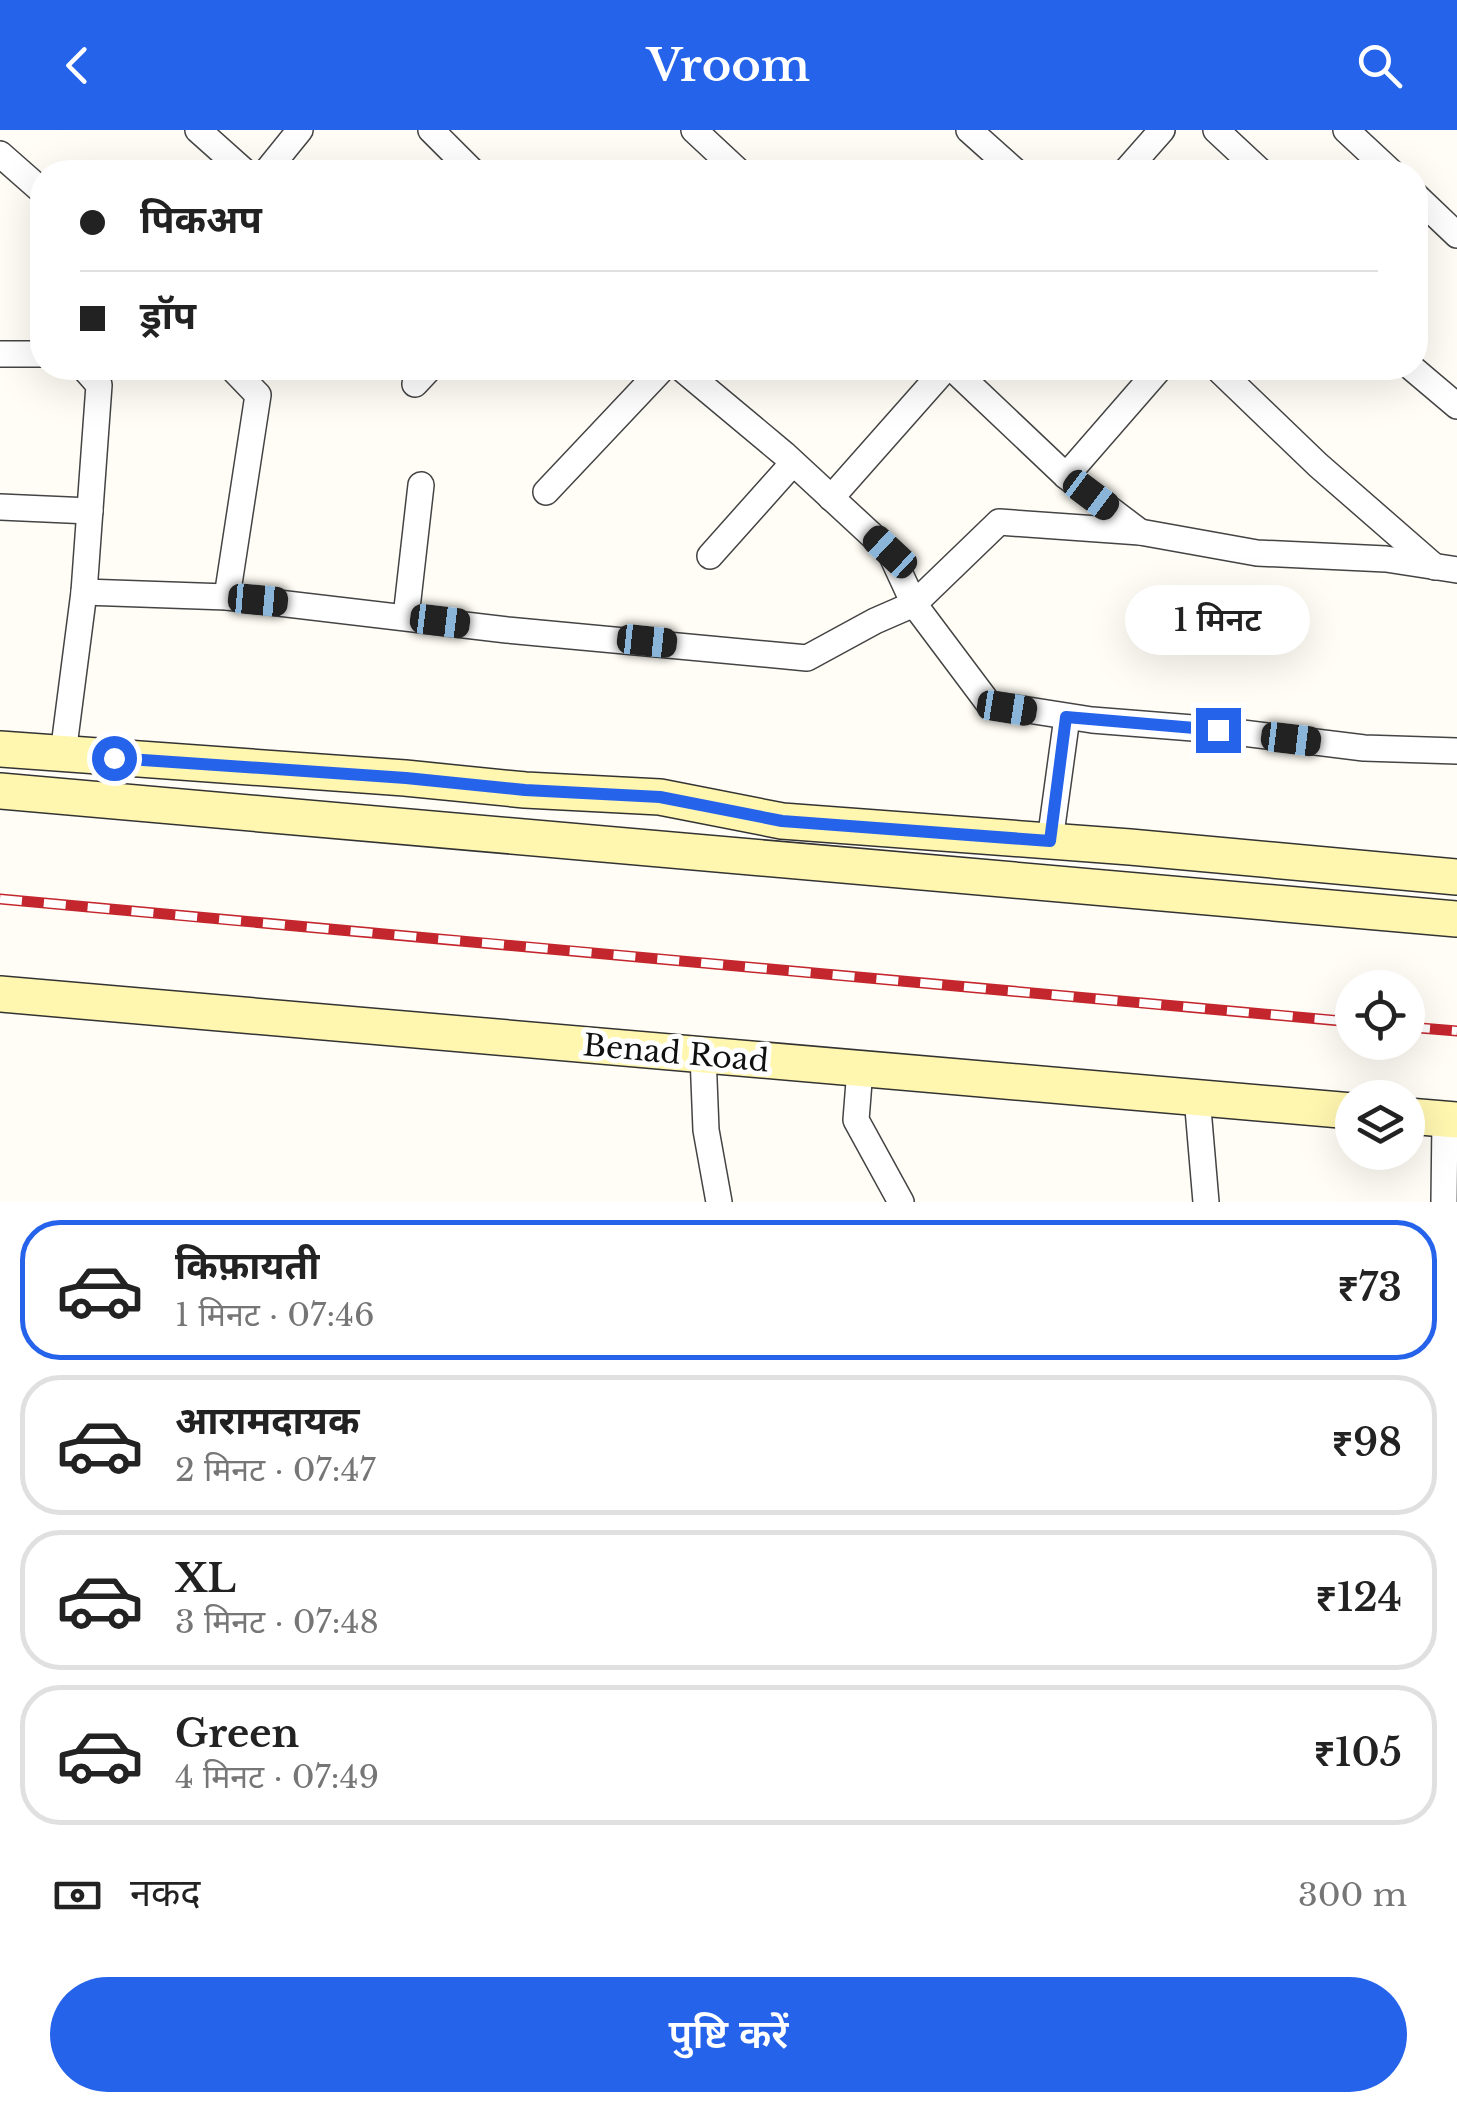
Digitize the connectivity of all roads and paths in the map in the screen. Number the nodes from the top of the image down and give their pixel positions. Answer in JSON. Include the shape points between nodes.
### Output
{"nodes":[{"id":1,"x":198,"y":130,"type":"edge"},
{"id":2,"x":300,"y":130,"type":"edge"},
{"id":3,"x":431,"y":130,"type":"edge"},
{"id":4,"x":694,"y":130,"type":"edge"},
{"id":5,"x":969,"y":130,"type":"edge"},
{"id":6,"x":1162,"y":130,"type":"edge"},
{"id":7,"x":1216,"y":130,"type":"edge"},
{"id":8,"x":1346,"y":130,"type":"edge"},
{"id":9,"x":0,"y":154,"type":"edge"},
{"id":10,"x":232,"y":160,"type":"edge"},
{"id":11,"x":276,"y":160,"type":"edge"},
{"id":12,"x":461,"y":160,"type":"edge"},
{"id":13,"x":726,"y":160,"type":"edge"},
{"id":14,"x":1003,"y":160,"type":"edge"},
{"id":15,"x":1136,"y":160,"type":"edge"},
{"id":16,"x":1248,"y":160,"type":"edge"},
{"id":17,"x":1378,"y":160,"type":"edge"},
{"id":18,"x":30,"y":180,"type":"edge"},
{"id":19,"x":1428,"y":207,"type":"edge"},
{"id":20,"x":1457,"y":235,"type":"edge"},
{"id":21,"x":0,"y":354,"type":"edge"},
{"id":22,"x":30,"y":354,"type":"edge"},
{"id":23,"x":95,"y":380,"type":"edge"},
{"id":24,"x":244,"y":380,"type":"edge"},
{"id":25,"x":653,"y":380,"type":"edge"},
{"id":26,"x":695,"y":380,"type":"edge"},
{"id":27,"x":938,"y":380,"type":"edge"},
{"id":28,"x":962,"y":380,"type":"edge"},
{"id":29,"x":1150,"y":380,"type":"edge"},
{"id":30,"x":1229,"y":380,"type":"edge"},
{"id":31,"x":1426,"y":380,"type":"edge"},
{"id":32,"x":1457,"y":406,"type":"edge"},
{"id":33,"x":793,"y":463,"type":"junction"},
{"id":34,"x":1066,"y":476,"type":"junction"},
{"id":35,"x":421,"y":485,"type":"dead end"},
{"id":36,"x":546,"y":492,"type":"dead end"},
{"id":37,"x":831,"y":498,"type":"junction"},
{"id":38,"x":0,"y":507,"type":"edge"},
{"id":39,"x":90,"y":511,"type":"junction"},
{"id":40,"x":1140,"y":532,"type":"junction"},
{"id":41,"x":710,"y":556,"type":"dead end"},
{"id":42,"x":1446,"y":568,"type":"edge"},
{"id":43,"x":84,"y":592,"type":"junction"},
{"id":44,"x":227,"y":598,"type":"junction"},
{"id":45,"x":914,"y":604,"type":"junction"},
{"id":46,"x":406,"y":617,"type":"junction"},
{"id":47,"x":1066,"y":717,"type":"junction"},
{"id":48,"x":0,"y":749,"type":"edge"},
{"id":49,"x":1457,"y":751,"type":"edge"},
{"id":50,"x":63,"y":754,"type":"junction"},
{"id":51,"x":0,"y":791,"type":"edge"},
{"id":52,"x":1050,"y":841,"type":"junction"},
{"id":53,"x":1457,"y":878,"type":"edge"},
{"id":54,"x":1457,"y":919,"type":"edge"},
{"id":55,"x":0,"y":994,"type":"edge"},
{"id":56,"x":703,"y":1055,"type":"junction"},
{"id":57,"x":860,"y":1068,"type":"junction"},
{"id":58,"x":1197,"y":1098,"type":"junction"},
{"id":59,"x":1335,"y":1110,"type":"edge"},
{"id":60,"x":1425,"y":1117,"type":"edge"},
{"id":61,"x":1451,"y":1119,"type":"edge"},
{"id":62,"x":719,"y":1202,"type":"edge"},
{"id":63,"x":901,"y":1202,"type":"edge"},
{"id":64,"x":1206,"y":1202,"type":"edge"},
{"id":65,"x":1444,"y":1202,"type":"edge"}],
"edges":[{"from":1,"to":10,"type":"street"},
{"from":2,"to":11,"type":"street"},
{"from":3,"to":12,"type":"street"},
{"from":4,"to":13,"type":"street"},
{"from":5,"to":14,"type":"street"},
{"from":6,"to":15,"type":"street"},
{"from":7,"to":16,"type":"street"},
{"from":8,"to":17,"type":"street"},
{"from":9,"to":18,"type":"street"},
{"from":19,"to":20,"type":"street"},
{"from":21,"to":22,"type":"street"},
{"from":23,"to":39,"type":"street"},
{"from":24,"to":44,"type":"street","via":[[258,395]]},
{"from":25,"to":36,"type":"street"},
{"from":26,"to":33,"type":"street"},
{"from":27,"to":37,"type":"street"},
{"from":28,"to":34,"type":"street"},
{"from":29,"to":34,"type":"street"},
{"from":30,"to":42,"type":"street","via":[[1318,466]]},
{"from":31,"to":32,"type":"street"},
{"from":33,"to":37,"type":"street"},
{"from":33,"to":41,"type":"street"},
{"from":34,"to":40,"type":"street"},
{"from":35,"to":46,"type":"street"},
{"from":37,"to":45,"type":"street","via":[[890,552]]},
{"from":38,"to":39,"type":"street"},
{"from":39,"to":43,"type":"street"},
{"from":40,"to":42,"type":"street","via":[[1257,554]]},
{"from":40,"to":45,"type":"street","via":[[999,522]]},
{"from":43,"to":44,"type":"street"},
{"from":43,"to":50,"type":"street"},
{"from":44,"to":46,"type":"street"},
{"from":45,"to":46,"type":"street","via":[[807,658]]},
{"from":45,"to":47,"type":"street","via":[[989,704]]},
{"from":47,"to":49,"type":"street","via":[[1364,748]]},
{"from":47,"to":52,"type":"street"},
{"from":48,"to":50,"type":"street"},
{"from":50,"to":52,"type":"street","via":[[660,797],[782,821]]},
{"from":51,"to":54,"type":"street"},
{"from":52,"to":53,"type":"street"},
{"from":55,"to":56,"type":"street","name":"Benad Road"},
{"from":56,"to":57,"type":"street","name":"Benad Road"},
{"from":56,"to":62,"type":"street","via":[[706,1130]]},
{"from":57,"to":58,"type":"street","name":"Benad Road"},
{"from":57,"to":63,"type":"street","via":[[856,1120]]},
{"from":58,"to":59,"type":"street","name":"Benad Road"},
{"from":58,"to":64,"type":"street"},
{"from":60,"to":61,"type":"street"},
{"from":61,"to":65,"type":"street"}]}
